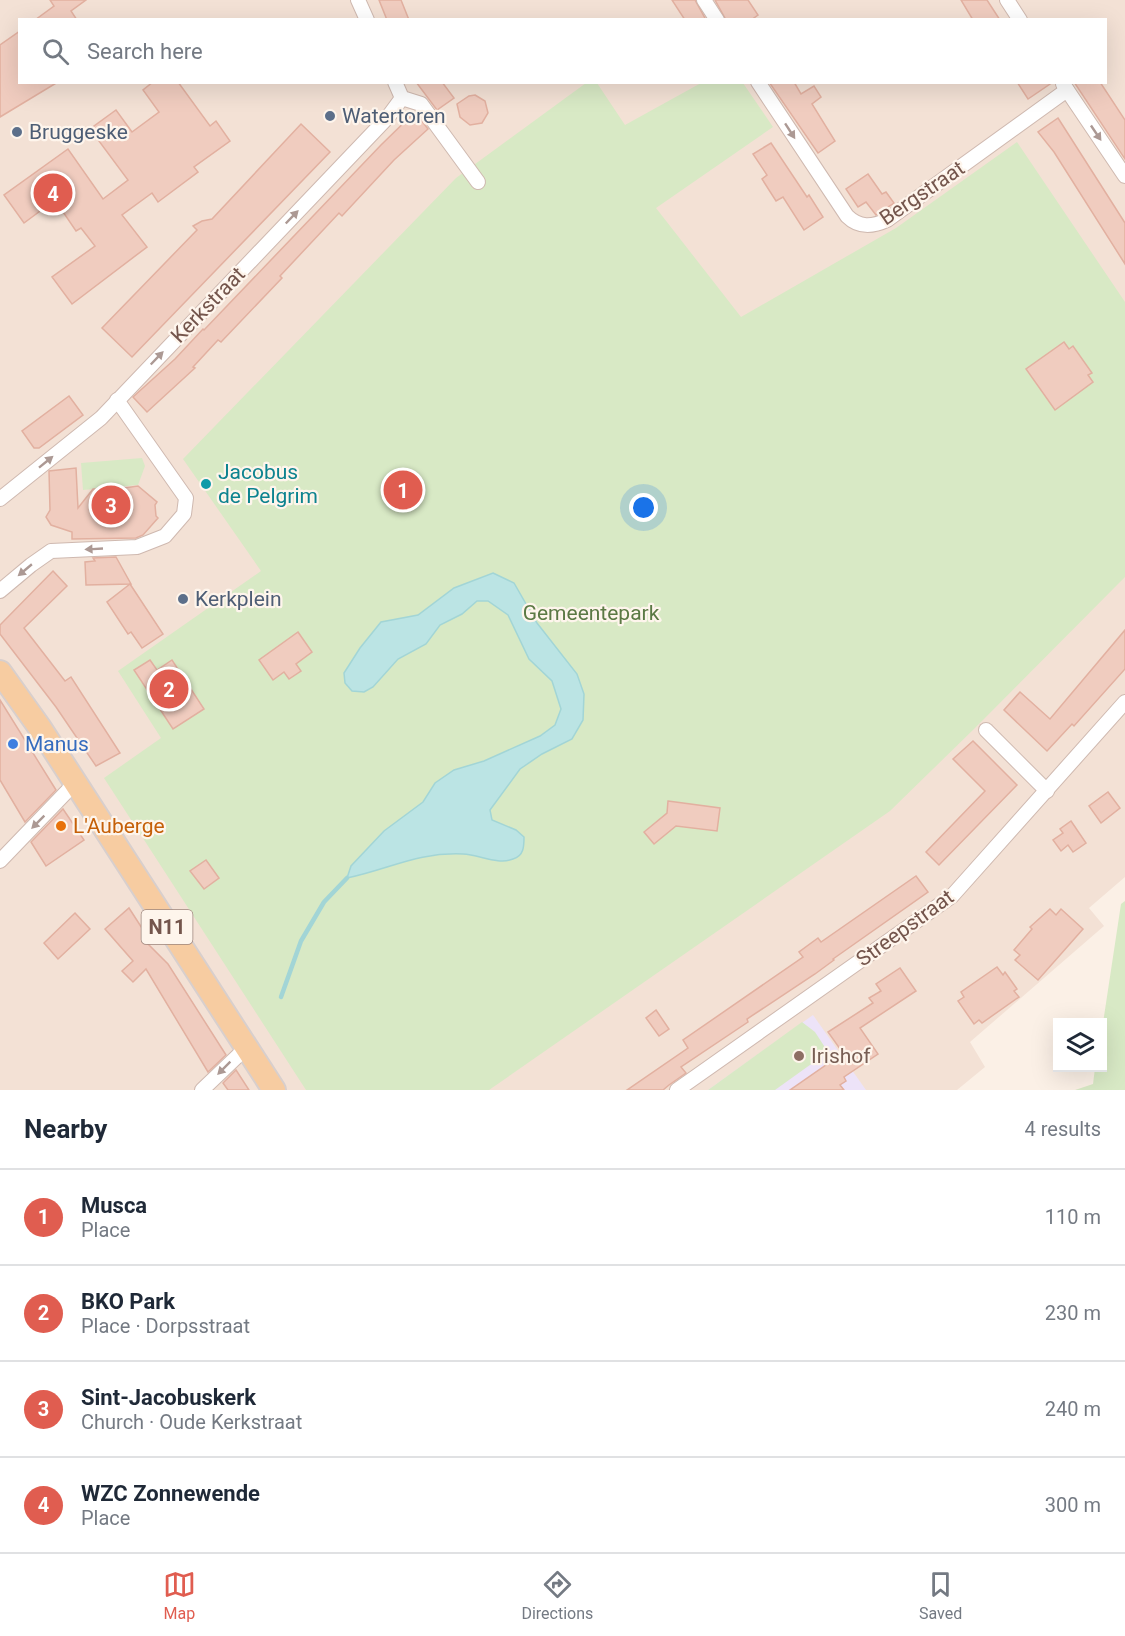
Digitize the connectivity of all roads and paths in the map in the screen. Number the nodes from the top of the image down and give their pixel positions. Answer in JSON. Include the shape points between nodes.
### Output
{"nodes":[{"id":1,"x":358,"y":0,"type":"edge"},
{"id":2,"x":704,"y":0,"type":"edge"},
{"id":3,"x":1007,"y":0,"type":"edge"},
{"id":4,"x":366,"y":18,"type":"edge"},
{"id":5,"x":716,"y":18,"type":"edge"},
{"id":6,"x":1019,"y":18,"type":"edge"},
{"id":7,"x":396,"y":84,"type":"edge"},
{"id":8,"x":759,"y":84,"type":"edge"},
{"id":9,"x":1064,"y":86,"type":"edge"},
{"id":10,"x":402,"y":98,"type":"junction"},
{"id":11,"x":1125,"y":176,"type":"edge"},
{"id":12,"x":478,"y":183,"type":"dead end"},
{"id":13,"x":117,"y":400,"type":"junction"},
{"id":14,"x":0,"y":499,"type":"edge"},
{"id":15,"x":0,"y":591,"type":"edge"},
{"id":16,"x":0,"y":672,"type":"edge"},
{"id":17,"x":1125,"y":702,"type":"edge"},
{"id":18,"x":986,"y":730,"type":"dead end"},
{"id":19,"x":75,"y":783,"type":"junction"},
{"id":20,"x":1047,"y":791,"type":"junction"},
{"id":21,"x":0,"y":861,"type":"edge"},
{"id":22,"x":246,"y":1048,"type":"junction"},
{"id":23,"x":202,"y":1090,"type":"edge"},
{"id":24,"x":274,"y":1090,"type":"edge"},
{"id":25,"x":677,"y":1090,"type":"edge"}],
"edges":[{"from":1,"to":4,"type":"street"},
{"from":2,"to":5,"type":"street"},
{"from":3,"to":6,"type":"street"},
{"from":7,"to":10,"type":"street"},
{"from":8,"to":9,"type":"street","name":"Bergstraat","one_way":true,"via":[[847,216],[854,223],[874,226]]},
{"from":9,"to":11,"type":"street","one_way":true},
{"from":10,"to":12,"type":"street","via":[[422,104]]},
{"from":13,"to":10,"type":"street","name":"Kerkstraat","one_way":true},
{"from":14,"to":13,"type":"street","name":"Kerkstraat","one_way":true,"via":[[101,418]]},
{"from":13,"to":15,"type":"street","one_way":true,"via":[[186,498],[184,514],[165,536],[137,547],[51,552]]},
{"from":16,"to":19,"type":"main road","number":"N11"},
{"from":17,"to":20,"type":"street","name":"Streepstraat"},
{"from":18,"to":20,"type":"street"},
{"from":19,"to":21,"type":"street","one_way":true},
{"from":19,"to":22,"type":"main road","number":"N11"},
{"from":20,"to":25,"type":"street","name":"Streepstraat","via":[[952,896]]},
{"from":22,"to":23,"type":"street","one_way":true},
{"from":22,"to":24,"type":"main road","number":"N11"}]}
